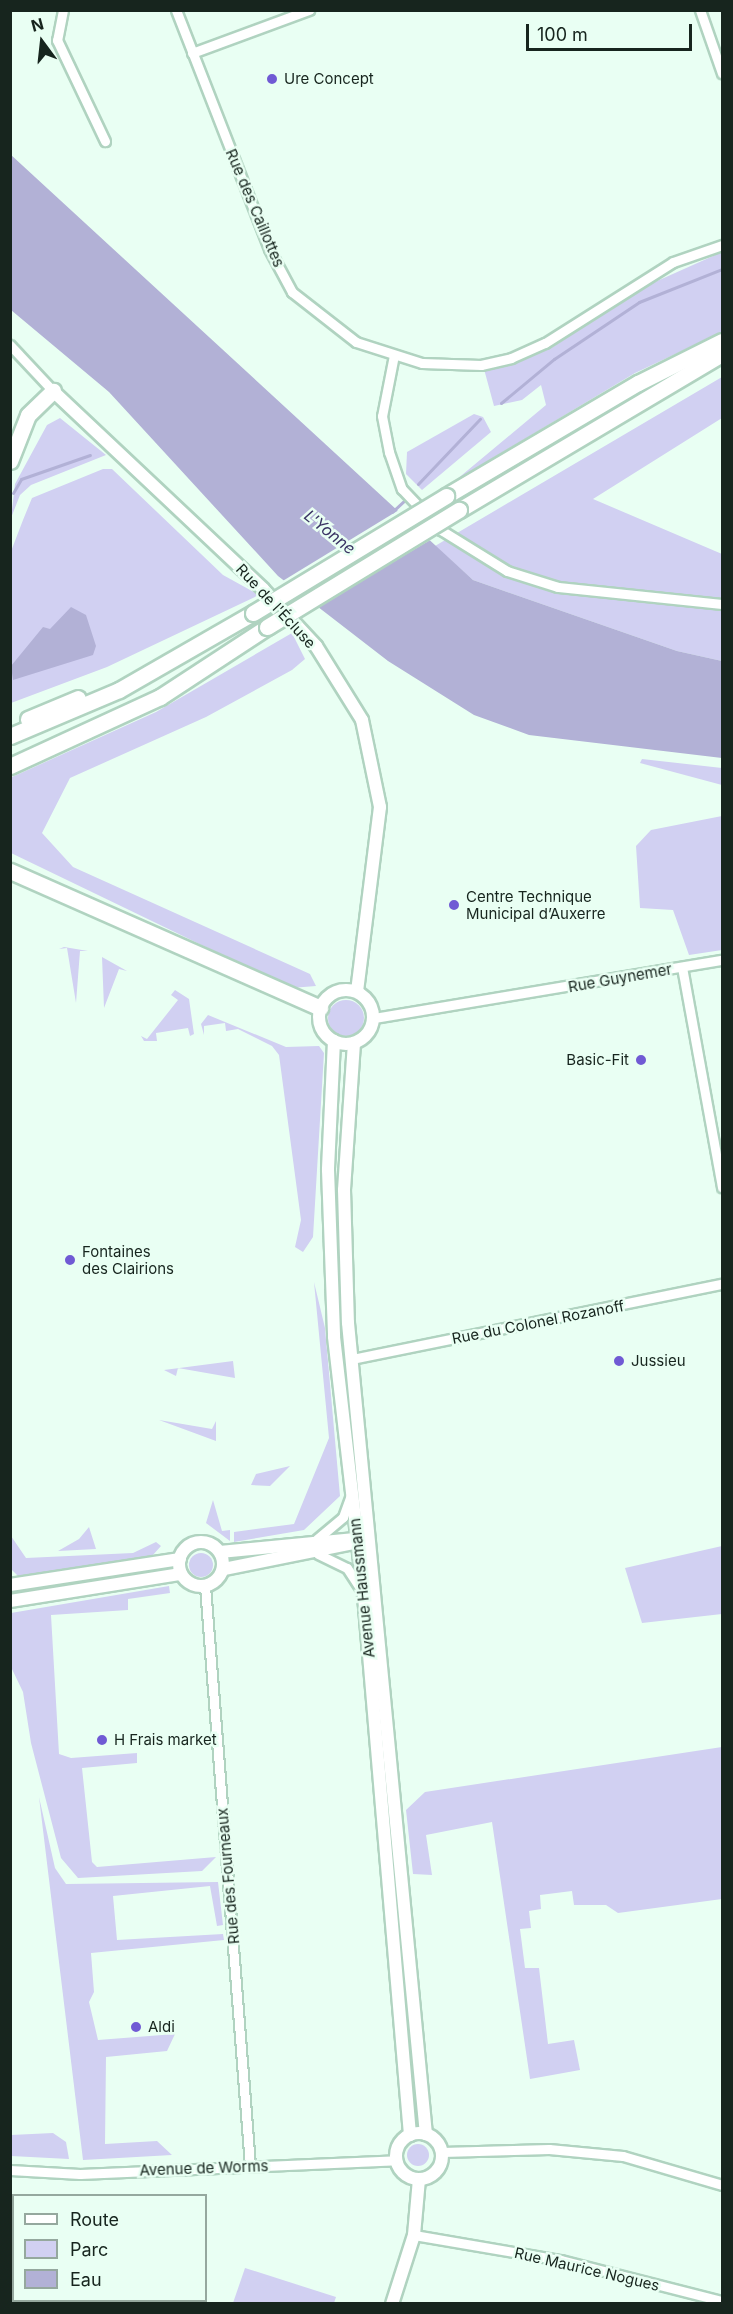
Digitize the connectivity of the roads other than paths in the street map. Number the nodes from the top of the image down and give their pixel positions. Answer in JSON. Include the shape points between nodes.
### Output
{"nodes":[{"id":1,"x":63,"y":10,"type":"edge"},
{"id":2,"x":176,"y":10,"type":"edge"},
{"id":3,"x":309,"y":10,"type":"edge"},
{"id":4,"x":700,"y":10,"type":"edge"},
{"id":5,"x":192,"y":53,"type":"junction"},
{"id":6,"x":723,"y":73,"type":"edge"},
{"id":7,"x":105,"y":141,"type":"dead end"},
{"id":8,"x":723,"y":245,"type":"edge"},
{"id":9,"x":723,"y":341,"type":"edge"},
{"id":10,"x":10,"y":345,"type":"edge"},
{"id":11,"x":723,"y":354,"type":"edge"},
{"id":12,"x":394,"y":355,"type":"junction"},
{"id":13,"x":723,"y":360,"type":"edge"},
{"id":14,"x":53,"y":391,"type":"junction"},
{"id":15,"x":649,"y":394,"type":"junction"},
{"id":16,"x":10,"y":461,"type":"edge"},
{"id":17,"x":723,"y":604,"type":"edge"},
{"id":18,"x":210,"y":640,"type":"junction"},
{"id":19,"x":202,"y":669,"type":"junction"},
{"id":20,"x":10,"y":726,"type":"edge"},
{"id":21,"x":10,"y":736,"type":"edge"},
{"id":22,"x":10,"y":756,"type":"edge"},
{"id":23,"x":10,"y":766,"type":"edge"},
{"id":24,"x":10,"y":871,"type":"edge"},
{"id":25,"x":723,"y":960,"type":"edge"},
{"id":26,"x":682,"y":967,"type":"junction"},
{"id":27,"x":357,"y":992,"type":"junction"},
{"id":28,"x":320,"y":1008,"type":"junction"},
{"id":29,"x":374,"y":1018,"type":"junction"},
{"id":30,"x":334,"y":1041,"type":"junction"},
{"id":31,"x":354,"y":1043,"type":"junction"},
{"id":32,"x":723,"y":1186,"type":"edge"},
{"id":33,"x":723,"y":1284,"type":"edge"},
{"id":34,"x":352,"y":1359,"type":"junction"},
{"id":35,"x":352,"y":1493,"type":"junction"},
{"id":36,"x":372,"y":1538,"type":"junction"},
{"id":37,"x":317,"y":1539,"type":"junction"},
{"id":38,"x":357,"y":1540,"type":"junction"},
{"id":39,"x":220,"y":1552,"type":"junction"},
{"id":40,"x":318,"y":1554,"type":"junction"},
{"id":41,"x":180,"y":1559,"type":"junction"},
{"id":42,"x":224,"y":1569,"type":"junction"},
{"id":43,"x":181,"y":1574,"type":"junction"},
{"id":44,"x":10,"y":1585,"type":"edge"},
{"id":45,"x":205,"y":1587,"type":"junction"},
{"id":46,"x":364,"y":1596,"type":"junction"},
{"id":47,"x":10,"y":1601,"type":"edge"},
{"id":48,"x":426,"y":2134,"type":"junction"},
{"id":49,"x":410,"y":2135,"type":"junction"},
{"id":50,"x":442,"y":2152,"type":"junction"},
{"id":51,"x":397,"y":2160,"type":"junction"},
{"id":52,"x":250,"y":2166,"type":"junction"},
{"id":53,"x":10,"y":2170,"type":"edge"},
{"id":54,"x":419,"y":2179,"type":"junction"},
{"id":55,"x":723,"y":2185,"type":"edge"},
{"id":56,"x":414,"y":2235,"type":"junction"},
{"id":57,"x":723,"y":2301,"type":"edge"},
{"id":58,"x":392,"y":2304,"type":"edge"}],
"edges":[{"from":1,"to":7,"type":"street","via":[[57,40]]},
{"from":2,"to":5,"type":"street","name":"Rue des Caillottes"},
{"from":3,"to":5,"type":"street"},
{"from":4,"to":6,"type":"street"},
{"from":5,"to":12,"type":"street","name":"Rue des Caillottes","via":[[269,249],[292,292],[321,320]]},
{"from":8,"to":12,"type":"street","name":"Rue des Caillottes","via":[[673,262],[545,343],[511,358],[481,365],[422,363]]},
{"from":9,"to":18,"type":"main road","bridge":true,"via":[[638,383]]},
{"from":10,"to":14,"type":"street"},
{"from":11,"to":15,"type":"main road"},
{"from":12,"to":17,"type":"street","via":[[382,416],[389,452],[402,489],[441,530],[507,571],[558,587]]},
{"from":13,"to":15,"type":"main road"},
{"from":14,"to":16,"type":"main road","via":[[28,415]]},
{"from":14,"to":27,"type":"street","name":"Rue de l'Écluse","via":[[263,589],[316,646],[362,720],[380,807]]},
{"from":15,"to":19,"type":"main road","bridge":true},
{"from":18,"to":20,"type":"main road"},
{"from":18,"to":21,"type":"main road","via":[[119,690]]},
{"from":19,"to":22,"type":"main road"},
{"from":19,"to":23,"type":"main road","via":[[160,697]]},
{"from":24,"to":28,"type":"main road"},
{"from":25,"to":26,"type":"street"},
{"from":26,"to":29,"type":"street","name":"Rue Guynemer"},
{"from":26,"to":32,"type":"street","name":"Rue Guynemer"},
{"from":27,"to":28,"type":"street","via":[[339,990]]},
{"from":27,"to":29,"type":"street","via":[[370,1002]]},
{"from":28,"to":30,"type":"street","via":[[322,1031]]},
{"from":29,"to":31,"type":"street","via":[[368,1034]]},
{"from":30,"to":31,"type":"street"},
{"from":30,"to":35,"type":"street","name":"Avenue Haussmann","via":[[330,1271]]},
{"from":31,"to":34,"type":"street","name":"Avenue Haussmann","via":[[344,1190]]},
{"from":33,"to":34,"type":"street","name":"Rue du Colonel Rozanoff"},
{"from":34,"to":36,"type":"street","name":"Avenue Haussmann"},
{"from":35,"to":37,"type":"street","via":[[343,1517]]},
{"from":35,"to":38,"type":"street","name":"Avenue Haussmann"},
{"from":36,"to":38,"type":"street"},
{"from":36,"to":48,"type":"street","name":"Avenue Haussmann"},
{"from":37,"to":38,"type":"street"},
{"from":37,"to":39,"type":"street"},
{"from":38,"to":40,"type":"street"},
{"from":38,"to":46,"type":"street","name":"Avenue Haussmann"},
{"from":39,"to":41,"type":"street","via":[[199,1542]]},
{"from":39,"to":42,"type":"street"},
{"from":40,"to":42,"type":"street"},
{"from":40,"to":46,"type":"street","via":[[347,1568]]},
{"from":41,"to":43,"type":"street"},
{"from":41,"to":44,"type":"street"},
{"from":42,"to":45,"type":"street"},
{"from":43,"to":45,"type":"street"},
{"from":43,"to":47,"type":"street"},
{"from":45,"to":52,"type":"street","name":"Rue des Fourneaux"},
{"from":46,"to":49,"type":"street","name":"Avenue Haussmann"},
{"from":48,"to":49,"type":"street"},
{"from":48,"to":50,"type":"street"},
{"from":49,"to":51,"type":"street","via":[[399,2145]]},
{"from":50,"to":54,"type":"street","via":[[434,2173]]},
{"from":50,"to":55,"type":"street","via":[[549,2149],[623,2156]]},
{"from":51,"to":52,"type":"street","name":"Avenue de Worms"},
{"from":51,"to":54,"type":"street","via":[[407,2175]]},
{"from":52,"to":53,"type":"street","name":"Avenue de Worms","via":[[80,2174]]},
{"from":54,"to":56,"type":"street"},
{"from":56,"to":57,"type":"street","name":"Rue Maurice Nogues","via":[[561,2260]]},
{"from":56,"to":58,"type":"street"}]}
